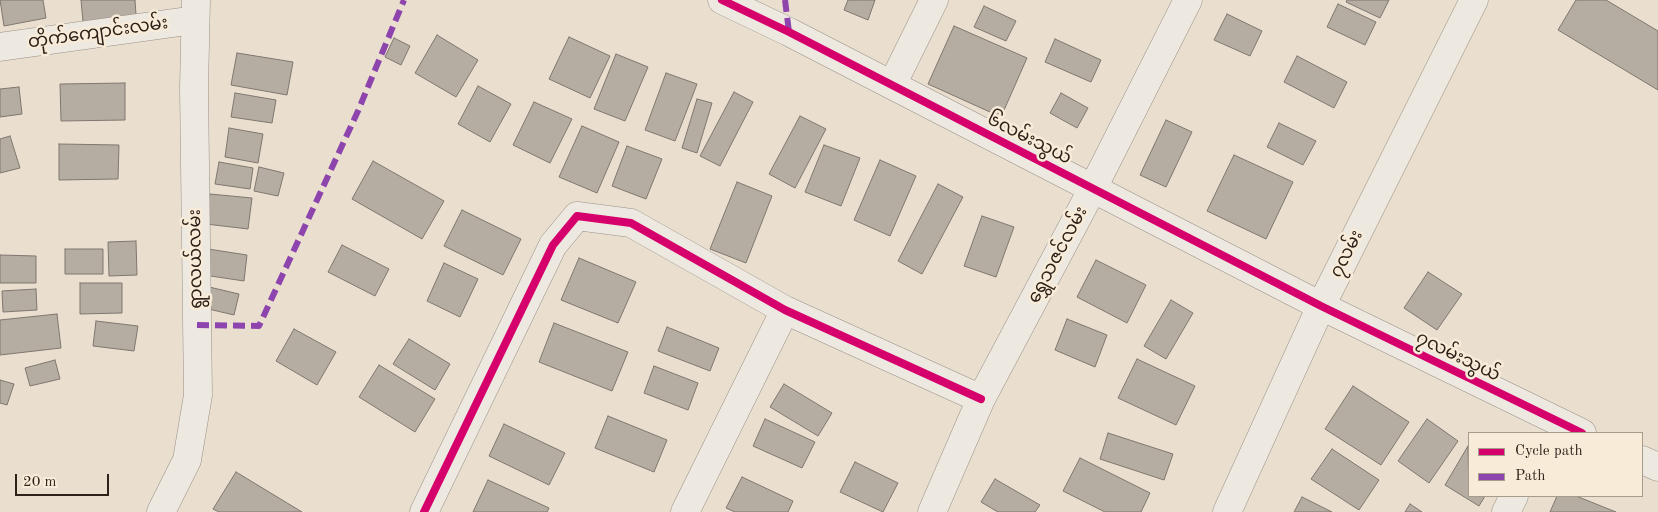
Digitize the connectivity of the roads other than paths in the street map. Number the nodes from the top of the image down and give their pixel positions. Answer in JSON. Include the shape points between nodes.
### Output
{"nodes":[{"id":1,"x":722,"y":0,"type":"edge"},
{"id":2,"x":934,"y":0,"type":"edge"},
{"id":3,"x":1188,"y":0,"type":"edge"},
{"id":4,"x":1474,"y":0,"type":"edge"},
{"id":5,"x":196,"y":10,"type":"edge"},
{"id":6,"x":0,"y":46,"type":"edge"},
{"id":7,"x":892,"y":86,"type":"junction"},
{"id":8,"x":1093,"y":188,"type":"junction"},
{"id":9,"x":1321,"y":306,"type":"junction"},
{"id":10,"x":785,"y":310,"type":"junction"},
{"id":11,"x":981,"y":399,"type":"junction"},
{"id":12,"x":1547,"y":426,"type":"edge"},
{"id":13,"x":1577,"y":432,"type":"edge"},
{"id":14,"x":1643,"y":460,"type":"edge"},
{"id":15,"x":1658,"y":467,"type":"edge"},
{"id":16,"x":1514,"y":497,"type":"edge"},
{"id":17,"x":161,"y":512,"type":"edge"},
{"id":18,"x":424,"y":512,"type":"edge"},
{"id":19,"x":685,"y":512,"type":"edge"},
{"id":20,"x":932,"y":512,"type":"edge"},
{"id":21,"x":1227,"y":512,"type":"edge"},
{"id":22,"x":1506,"y":512,"type":"edge"}],
"edges":[{"from":1,"to":7,"type":"street","name":"၆လမ်းသွယ်"},
{"from":2,"to":7,"type":"street"},
{"from":3,"to":8,"type":"street","name":"ရွှေသဇင်လမ်း"},
{"from":4,"to":9,"type":"street","name":"၇လမ်း"},
{"from":5,"to":6,"type":"street","name":"တိုက်ကျောင်းလမ်း"},
{"from":5,"to":17,"type":"street","name":"ရွာလယ်လမ်း","via":[[198,395],[187,460]]},
{"from":7,"to":8,"type":"street","name":"၆လမ်းသွယ်"},
{"from":8,"to":9,"type":"street","name":"၆လမ်းသွယ်"},
{"from":8,"to":11,"type":"street","name":"ရွှေသဇင်လမ်း"},
{"from":9,"to":12,"type":"street","name":"၇လမ်းသွယ်"},
{"from":9,"to":21,"type":"street","name":"၇လမ်း"},
{"from":10,"to":11,"type":"street"},
{"from":10,"to":18,"type":"street","via":[[631,223],[577,216],[553,246]]},
{"from":10,"to":19,"type":"street"},
{"from":11,"to":20,"type":"street","name":"ရွှေသဇင်လမ်း"},
{"from":12,"to":13,"type":"street","name":"၇လမ်းသွယ်"},
{"from":14,"to":15,"type":"street"},
{"from":16,"to":22,"type":"street"}]}
